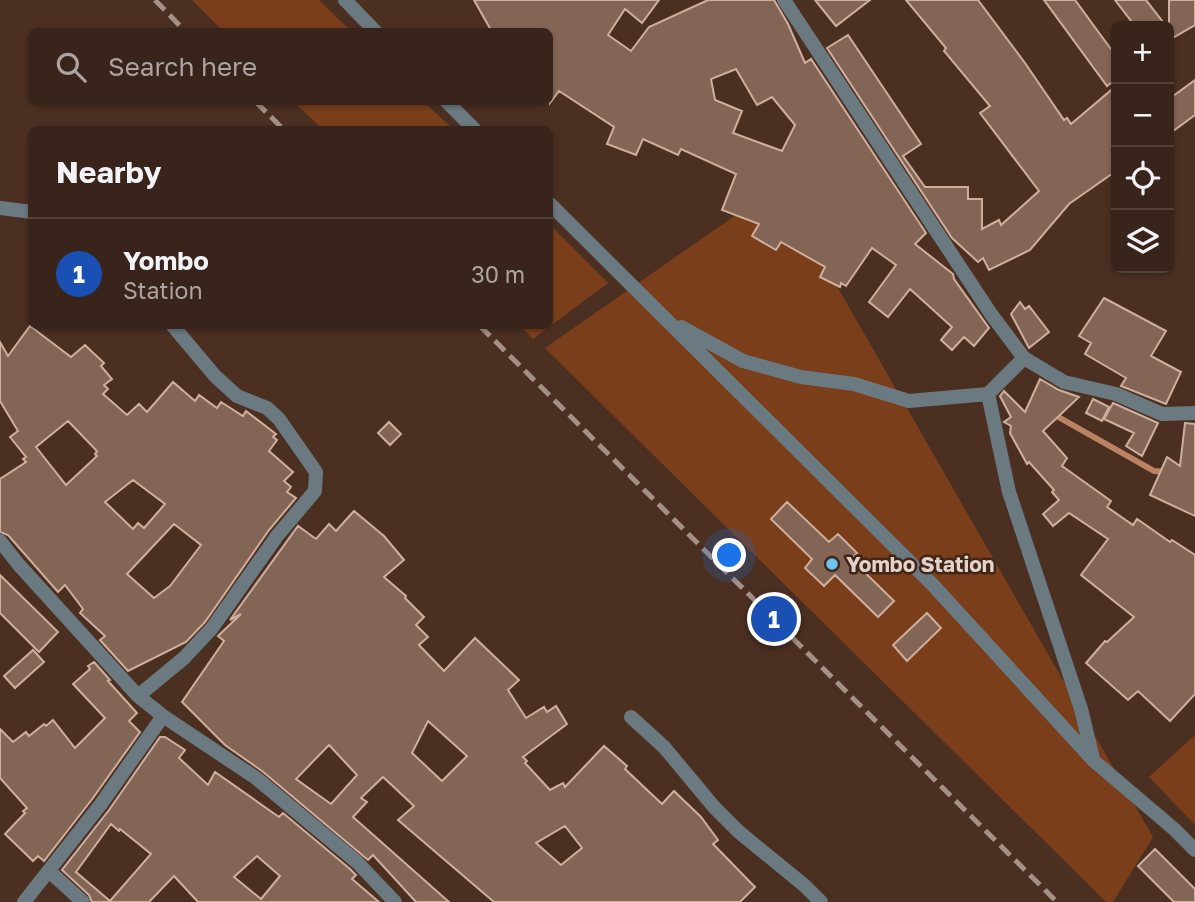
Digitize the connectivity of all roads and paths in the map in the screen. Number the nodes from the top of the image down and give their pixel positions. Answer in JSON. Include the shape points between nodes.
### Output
{"nodes":[{"id":1,"x":345,"y":0,"type":"edge"},
{"id":2,"x":784,"y":0,"type":"edge"},
{"id":3,"x":372,"y":28,"type":"edge"},
{"id":4,"x":450,"y":105,"type":"edge"},
{"id":5,"x":471,"y":126,"type":"edge"},
{"id":6,"x":553,"y":207,"type":"edge"},
{"id":7,"x":0,"y":208,"type":"edge"},
{"id":8,"x":28,"y":212,"type":"edge"},
{"id":9,"x":665,"y":318,"type":"junction"},
{"id":10,"x":176,"y":329,"type":"edge"},
{"id":11,"x":1024,"y":358,"type":"junction"},
{"id":12,"x":988,"y":394,"type":"junction"},
{"id":13,"x":1195,"y":413,"type":"edge"},
{"id":14,"x":0,"y":541,"type":"edge"},
{"id":15,"x":138,"y":695,"type":"junction"},
{"id":16,"x":163,"y":716,"type":"junction"},
{"id":17,"x":631,"y":717,"type":"dead end"},
{"id":18,"x":1094,"y":761,"type":"junction"},
{"id":19,"x":1195,"y":850,"type":"edge"},
{"id":20,"x":49,"y":871,"type":"junction"},
{"id":21,"x":24,"y":902,"type":"edge"},
{"id":22,"x":83,"y":902,"type":"edge"},
{"id":23,"x":395,"y":902,"type":"edge"},
{"id":24,"x":821,"y":902,"type":"edge"}],
"edges":[{"from":1,"to":3,"type":"street"},
{"from":2,"to":11,"type":"street"},
{"from":4,"to":5,"type":"street"},
{"from":6,"to":9,"type":"street"},
{"from":7,"to":8,"type":"street"},
{"from":9,"to":12,"type":"street","via":[[743,361],[801,377],[855,384],[909,401]]},
{"from":9,"to":18,"type":"street","via":[[932,584]]},
{"from":10,"to":15,"type":"street","via":[[237,396],[267,408],[279,419],[316,472],[316,491],[277,536],[212,628]]},
{"from":11,"to":12,"type":"street"},
{"from":11,"to":13,"type":"street","via":[[1065,382],[1116,394],[1162,414]]},
{"from":12,"to":18,"type":"street","via":[[1009,492]]},
{"from":14,"to":15,"type":"street"},
{"from":15,"to":16,"type":"street"},
{"from":16,"to":20,"type":"street"},
{"from":16,"to":23,"type":"street","via":[[256,778],[357,862]]},
{"from":17,"to":24,"type":"street","via":[[664,747],[739,832]]},
{"from":18,"to":19,"type":"street"},
{"from":20,"to":21,"type":"street"},
{"from":20,"to":22,"type":"street"}]}
